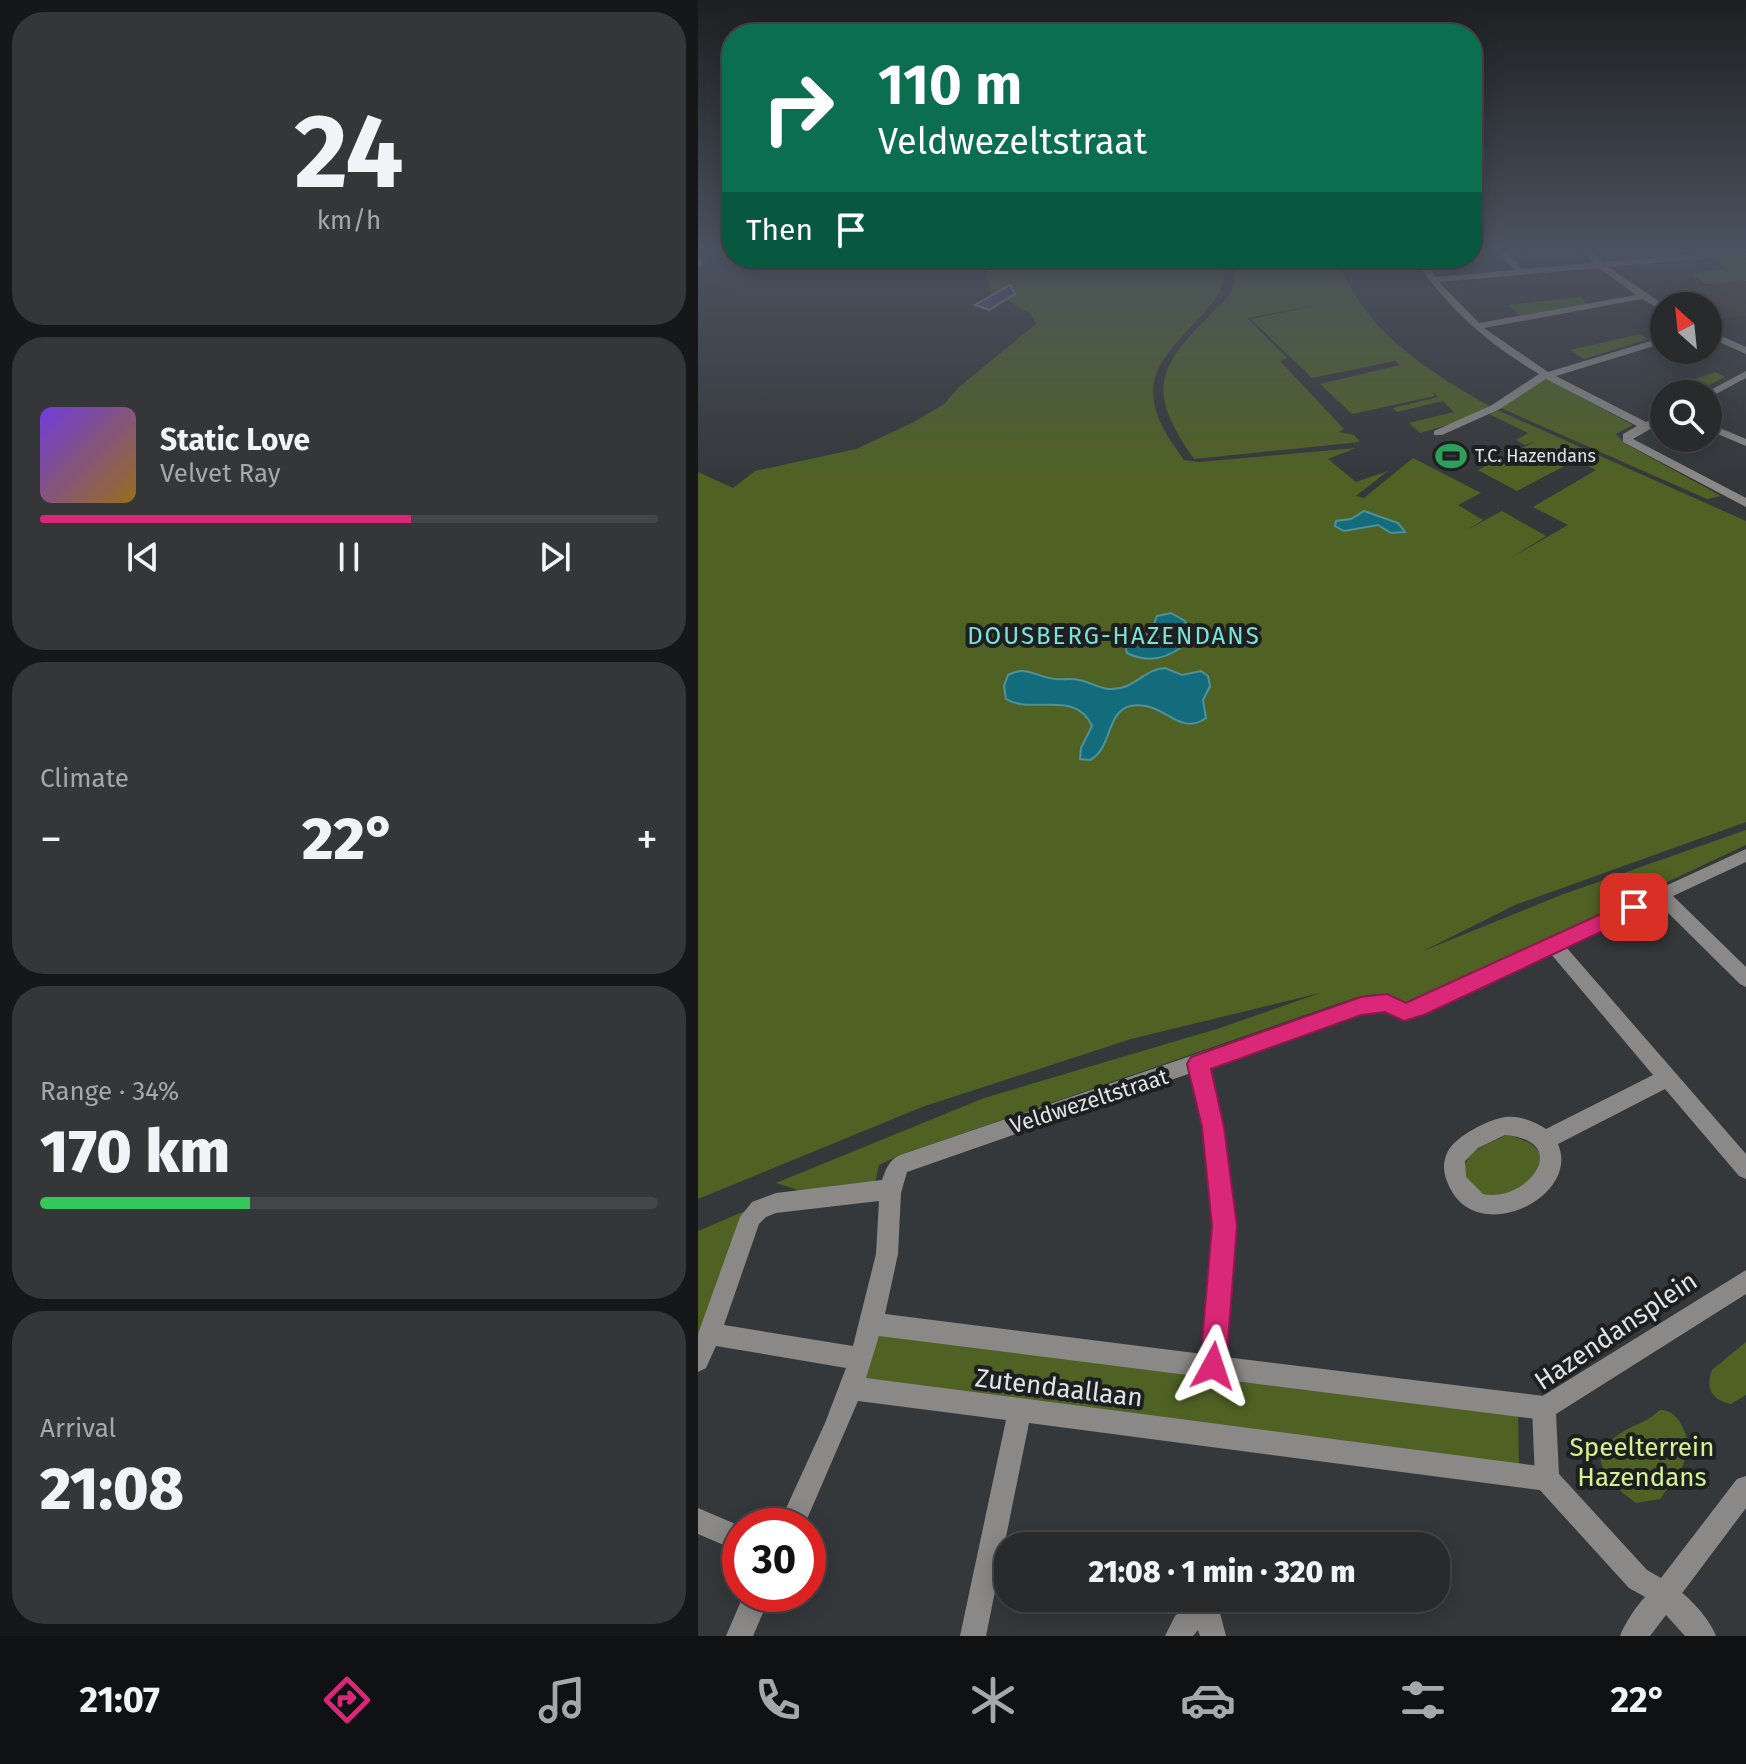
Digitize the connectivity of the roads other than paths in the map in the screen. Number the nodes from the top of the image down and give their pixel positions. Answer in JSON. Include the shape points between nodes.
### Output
{"nodes":[{"id":1,"x":1478,"y":326,"type":"edge"},
{"id":2,"x":1722,"y":340,"type":"edge"},
{"id":3,"x":1650,"y":344,"type":"edge"},
{"id":4,"x":1746,"y":351,"type":"edge"},
{"id":5,"x":1746,"y":374,"type":"edge"},
{"id":6,"x":1544,"y":376,"type":"junction"},
{"id":7,"x":1732,"y":382,"type":"junction"},
{"id":8,"x":1722,"y":387,"type":"edge"},
{"id":9,"x":1746,"y":388,"type":"edge"},
{"id":10,"x":1650,"y":424,"type":"edge"},
{"id":11,"x":1645,"y":426,"type":"junction"},
{"id":12,"x":1722,"y":432,"type":"edge"},
{"id":13,"x":1438,"y":433,"type":"dead end"},
{"id":14,"x":1746,"y":443,"type":"edge"},
{"id":15,"x":1746,"y":503,"type":"edge"},
{"id":16,"x":1746,"y":855,"type":"edge"},
{"id":17,"x":1661,"y":895,"type":"junction"},
{"id":18,"x":1553,"y":944,"type":"junction"},
{"id":19,"x":1746,"y":979,"type":"edge"},
{"id":20,"x":1198,"y":1064,"type":"junction"},
{"id":21,"x":1669,"y":1077,"type":"junction"},
{"id":22,"x":1544,"y":1141,"type":"junction"},
{"id":23,"x":1746,"y":1169,"type":"edge"},
{"id":24,"x":892,"y":1189,"type":"junction"},
{"id":25,"x":1746,"y":1281,"type":"edge"},
{"id":26,"x":871,"y":1324,"type":"junction"},
{"id":27,"x":710,"y":1334,"type":"junction"},
{"id":28,"x":860,"y":1359,"type":"junction"},
{"id":29,"x":698,"y":1360,"type":"edge"},
{"id":30,"x":1213,"y":1366,"type":"junction"},
{"id":31,"x":850,"y":1388,"type":"junction"},
{"id":32,"x":1544,"y":1408,"type":"junction"},
{"id":33,"x":1020,"y":1411,"type":"junction"},
{"id":34,"x":1547,"y":1479,"type":"junction"},
{"id":35,"x":1746,"y":1488,"type":"edge"},
{"id":36,"x":799,"y":1508,"type":"edge"},
{"id":37,"x":698,"y":1521,"type":"edge"},
{"id":38,"x":722,"y":1531,"type":"edge"},
{"id":39,"x":1665,"y":1595,"type":"junction"},
{"id":40,"x":750,"y":1612,"type":"edge"},
{"id":41,"x":739,"y":1636,"type":"edge"},
{"id":42,"x":973,"y":1636,"type":"edge"},
{"id":43,"x":1178,"y":1636,"type":"edge"},
{"id":44,"x":1213,"y":1636,"type":"edge"},
{"id":45,"x":1633,"y":1636,"type":"edge"},
{"id":46,"x":1703,"y":1636,"type":"edge"}],
"edges":[{"from":1,"to":6,"type":"street"},
{"from":2,"to":4,"type":"street"},
{"from":3,"to":6,"type":"street"},
{"from":5,"to":7,"type":"street"},
{"from":6,"to":11,"type":"street"},
{"from":6,"to":13,"type":"street","via":[[1496,407]]},
{"from":7,"to":8,"type":"street"},
{"from":7,"to":9,"type":"street"},
{"from":10,"to":11,"type":"street"},
{"from":11,"to":15,"type":"street","via":[[1627,436],[1629,442]]},
{"from":12,"to":14,"type":"street"},
{"from":16,"to":17,"type":"street","name":"Veldwezeltstraat"},
{"from":17,"to":18,"type":"street","name":"Veldwezeltstraat"},
{"from":17,"to":19,"type":"street"},
{"from":18,"to":20,"type":"street","name":"Veldwezeltstraat","via":[[1419,1007],[1404,1012],[1387,1003],[1361,1006]]},
{"from":18,"to":21,"type":"street"},
{"from":20,"to":24,"type":"street","name":"Veldwezeltstraat","via":[[905,1162],[892,1176]]},
{"from":20,"to":30,"type":"street","via":[[1213,1127],[1225,1226]]},
{"from":21,"to":22,"type":"street"},
{"from":21,"to":23,"type":"street"},
{"from":22,"to":22,"type":"street","via":[[1552,1166],[1549,1178],[1537,1189],[1499,1205],[1479,1203],[1459,1187],[1455,1158],[1483,1136],[1515,1126]]},
{"from":24,"to":26,"type":"street","via":[[887,1253]]},
{"from":24,"to":27,"type":"street","via":[[768,1204],[751,1217]]},
{"from":25,"to":32,"type":"street","name":"Hazendansplein"},
{"from":26,"to":28,"type":"street"},
{"from":26,"to":30,"type":"street","name":"Zutendaallaan"},
{"from":27,"to":28,"type":"street"},
{"from":27,"to":29,"type":"street"},
{"from":28,"to":31,"type":"street"},
{"from":30,"to":32,"type":"street","name":"Zutendaallaan"},
{"from":31,"to":33,"type":"street","name":"Zutendaallaan"},
{"from":31,"to":36,"type":"street"},
{"from":32,"to":34,"type":"street","name":"Hazendansplein"},
{"from":33,"to":34,"type":"street","name":"Zutendaallaan"},
{"from":33,"to":42,"type":"street"},
{"from":34,"to":39,"type":"street","via":[[1638,1579]]},
{"from":35,"to":39,"type":"street"},
{"from":37,"to":38,"type":"street"},
{"from":39,"to":45,"type":"street"},
{"from":39,"to":46,"type":"street"},
{"from":40,"to":41,"type":"street"},
{"from":43,"to":44,"type":"street","via":[[1206,1606]]}]}
